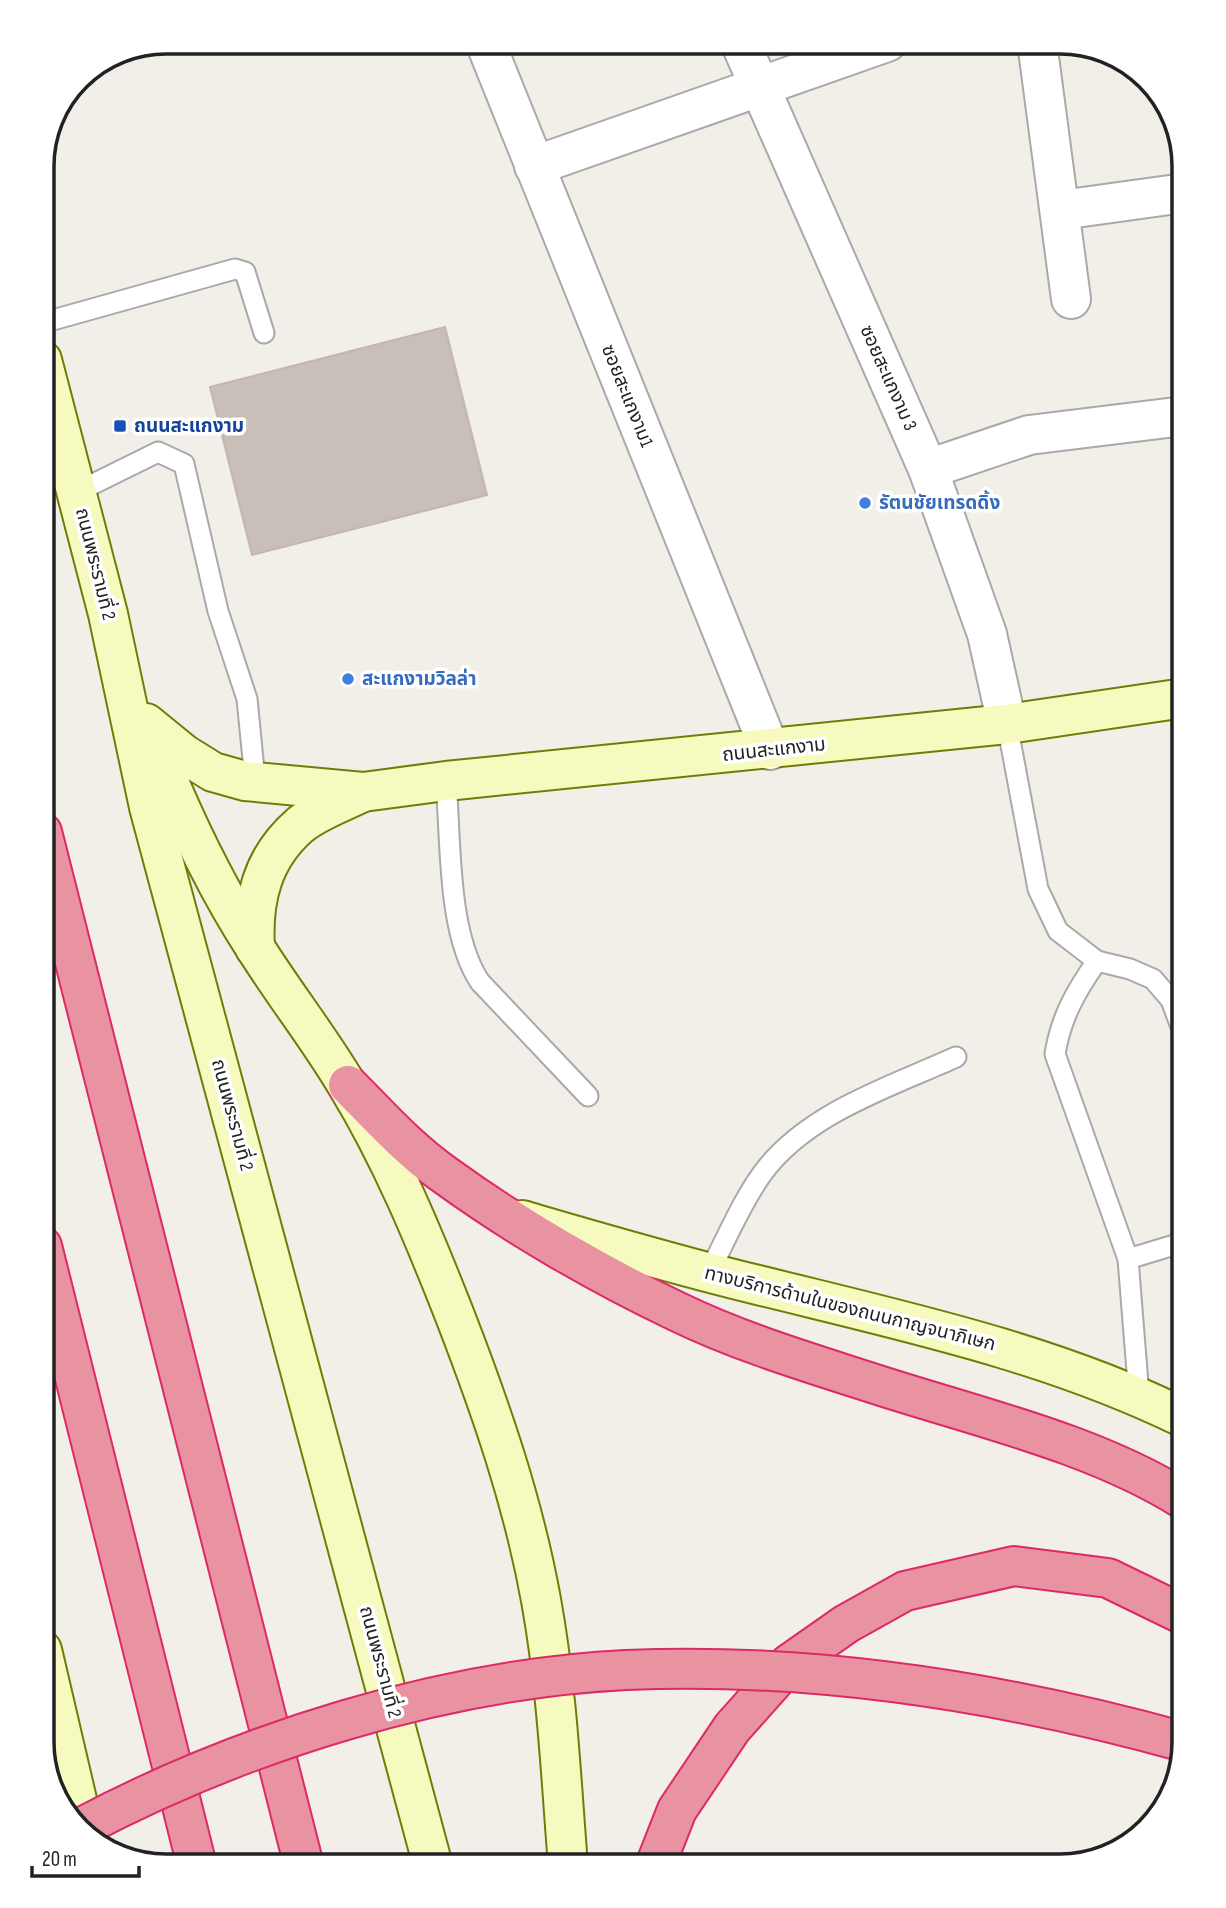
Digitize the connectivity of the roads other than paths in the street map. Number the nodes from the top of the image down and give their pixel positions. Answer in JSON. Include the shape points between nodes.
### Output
{"nodes":[{"id":1,"x":490,"y":54,"type":"edge"},
{"id":2,"x":745,"y":54,"type":"edge"},
{"id":3,"x":854,"y":54,"type":"edge"},
{"id":4,"x":1039,"y":54,"type":"edge"},
{"id":5,"x":759,"y":88,"type":"junction"},
{"id":6,"x":534,"y":166,"type":"junction"},
{"id":7,"x":1172,"y":195,"type":"edge"},
{"id":8,"x":1061,"y":210,"type":"junction"},
{"id":9,"x":1071,"y":299,"type":"dead end"},
{"id":10,"x":54,"y":320,"type":"edge"},
{"id":11,"x":264,"y":333,"type":"dead end"},
{"id":12,"x":54,"y":405,"type":"edge"},
{"id":13,"x":1172,"y":417,"type":"edge"},
{"id":14,"x":928,"y":469,"type":"junction"},
{"id":15,"x":77,"y":492,"type":"junction"},
{"id":16,"x":108,"y":614,"type":"junction"},
{"id":17,"x":1172,"y":700,"type":"edge"},
{"id":18,"x":144,"y":722,"type":"junction"},
{"id":19,"x":1007,"y":724,"type":"junction"},
{"id":20,"x":770,"y":750,"type":"junction"},
{"id":21,"x":254,"y":770,"type":"dead end"},
{"id":22,"x":446,"y":781,"type":"junction"},
{"id":23,"x":363,"y":792,"type":"junction"},
{"id":24,"x":54,"y":880,"type":"edge"},
{"id":25,"x":256,"y":948,"type":"junction"},
{"id":26,"x":1097,"y":961,"type":"junction"},
{"id":27,"x":1172,"y":1003,"type":"edge"},
{"id":28,"x":956,"y":1056,"type":"dead end"},
{"id":29,"x":348,"y":1085,"type":"junction"},
{"id":30,"x":588,"y":1096,"type":"dead end"},
{"id":31,"x":510,"y":1217,"type":"junction"},
{"id":32,"x":1172,"y":1246,"type":"edge"},
{"id":33,"x":1128,"y":1259,"type":"junction"},
{"id":34,"x":709,"y":1272,"type":"junction"},
{"id":35,"x":54,"y":1290,"type":"edge"},
{"id":36,"x":1139,"y":1396,"type":"junction"},
{"id":37,"x":1172,"y":1412,"type":"edge"},
{"id":38,"x":1172,"y":1494,"type":"edge"},
{"id":39,"x":1172,"y":1609,"type":"edge"},
{"id":40,"x":54,"y":1702,"type":"edge"},
{"id":41,"x":1172,"y":1739,"type":"edge"},
{"id":42,"x":79,"y":1812,"type":"edge"},
{"id":43,"x":91,"y":1825,"type":"edge"},
{"id":44,"x":194,"y":1854,"type":"edge"},
{"id":45,"x":301,"y":1854,"type":"edge"},
{"id":46,"x":430,"y":1854,"type":"edge"},
{"id":47,"x":567,"y":1854,"type":"edge"},
{"id":48,"x":660,"y":1854,"type":"edge"}],
"edges":[{"from":1,"to":6,"type":"street","name":"ซอยสะแกงาม1"},
{"from":2,"to":5,"type":"street","name":"ซอยสะแกงาม 3"},
{"from":3,"to":5,"type":"street"},
{"from":4,"to":8,"type":"street"},
{"from":5,"to":6,"type":"street"},
{"from":5,"to":14,"type":"street","name":"ซอยสะแกงาม 3"},
{"from":6,"to":20,"type":"street","name":"ซอยสะแกงาม1"},
{"from":7,"to":8,"type":"street"},
{"from":8,"to":9,"type":"street"},
{"from":10,"to":11,"type":"lane","via":[[235,269],[244,272]]},
{"from":12,"to":15,"type":"main road","name":"ถนนพระรามที่ 2"},
{"from":13,"to":14,"type":"street","via":[[1029,435]]},
{"from":14,"to":19,"type":"street","name":"ซอยสะแกงาม 3","via":[[987,634]]},
{"from":15,"to":16,"type":"main road","name":"ถนนพระรามที่ 2"},
{"from":15,"to":21,"type":"lane","via":[[158,453],[184,464],[218,611],[247,699]]},
{"from":16,"to":18,"type":"main road"},
{"from":16,"to":46,"type":"main road","name":"ถนนพระรามที่ 2","via":[[149,807]]},
{"from":17,"to":19,"type":"main road","name":"ถนนสะแกงาม"},
{"from":18,"to":23,"type":"main road","name":"ถนนสะแกงาม","via":[[213,772],[245,781]]},
{"from":18,"to":25,"type":"main road","via":[[189,828]]},
{"from":19,"to":20,"type":"main road","name":"ถนนสะแกงาม"},
{"from":19,"to":26,"type":"lane","via":[[1038,889],[1058,931]]},
{"from":20,"to":22,"type":"main road","name":"ถนนสะแกงาม"},
{"from":22,"to":23,"type":"main road","name":"ถนนสะแกงาม"},
{"from":22,"to":30,"type":"lane","via":[[460,940],[471,968]]},
{"from":23,"to":25,"type":"main road","name":"ถนนสะแกงาม","via":[[301,824],[278,848],[260,880],[253,916]]},
{"from":24,"to":45,"type":"highway"},
{"from":25,"to":29,"type":"main road"},
{"from":26,"to":27,"type":"lane","via":[[1153,979]]},
{"from":26,"to":33,"type":"lane","via":[[1068,1006],[1055,1054]]},
{"from":28,"to":34,"type":"lane","via":[[828,1116],[786,1146],[761,1175]]},
{"from":29,"to":31,"type":"highway","via":[[444,1175]]},
{"from":29,"to":47,"type":"main road","via":[[423,1234],[494,1415],[520,1500],[541,1602]]},
{"from":31,"to":34,"type":"main road","name":"ทางบริการด้านในของถนนกาญจนาภิเษก"},
{"from":31,"to":38,"type":"highway","via":[[679,1313],[790,1356],[996,1420],[1088,1454]]},
{"from":32,"to":33,"type":"lane"},
{"from":33,"to":36,"type":"lane"},
{"from":34,"to":36,"type":"main road","name":"ทางบริการด้านในของถนนกาญจนาภิเษก","via":[[1032,1356]]},
{"from":35,"to":44,"type":"highway"},
{"from":36,"to":37,"type":"main road","name":"ทางบริการด้านในของถนนกาญจนาภิเษก"},
{"from":39,"to":48,"type":"highway","via":[[1108,1578],[1014,1566],[905,1591],[789,1664],[732,1728],[677,1810]]},
{"from":40,"to":42,"type":"main road"},
{"from":41,"to":43,"type":"highway","bridge":true,"via":[[1040,1707],[871,1680],[730,1670],[625,1671],[490,1687],[359,1718],[234,1760]]}]}
